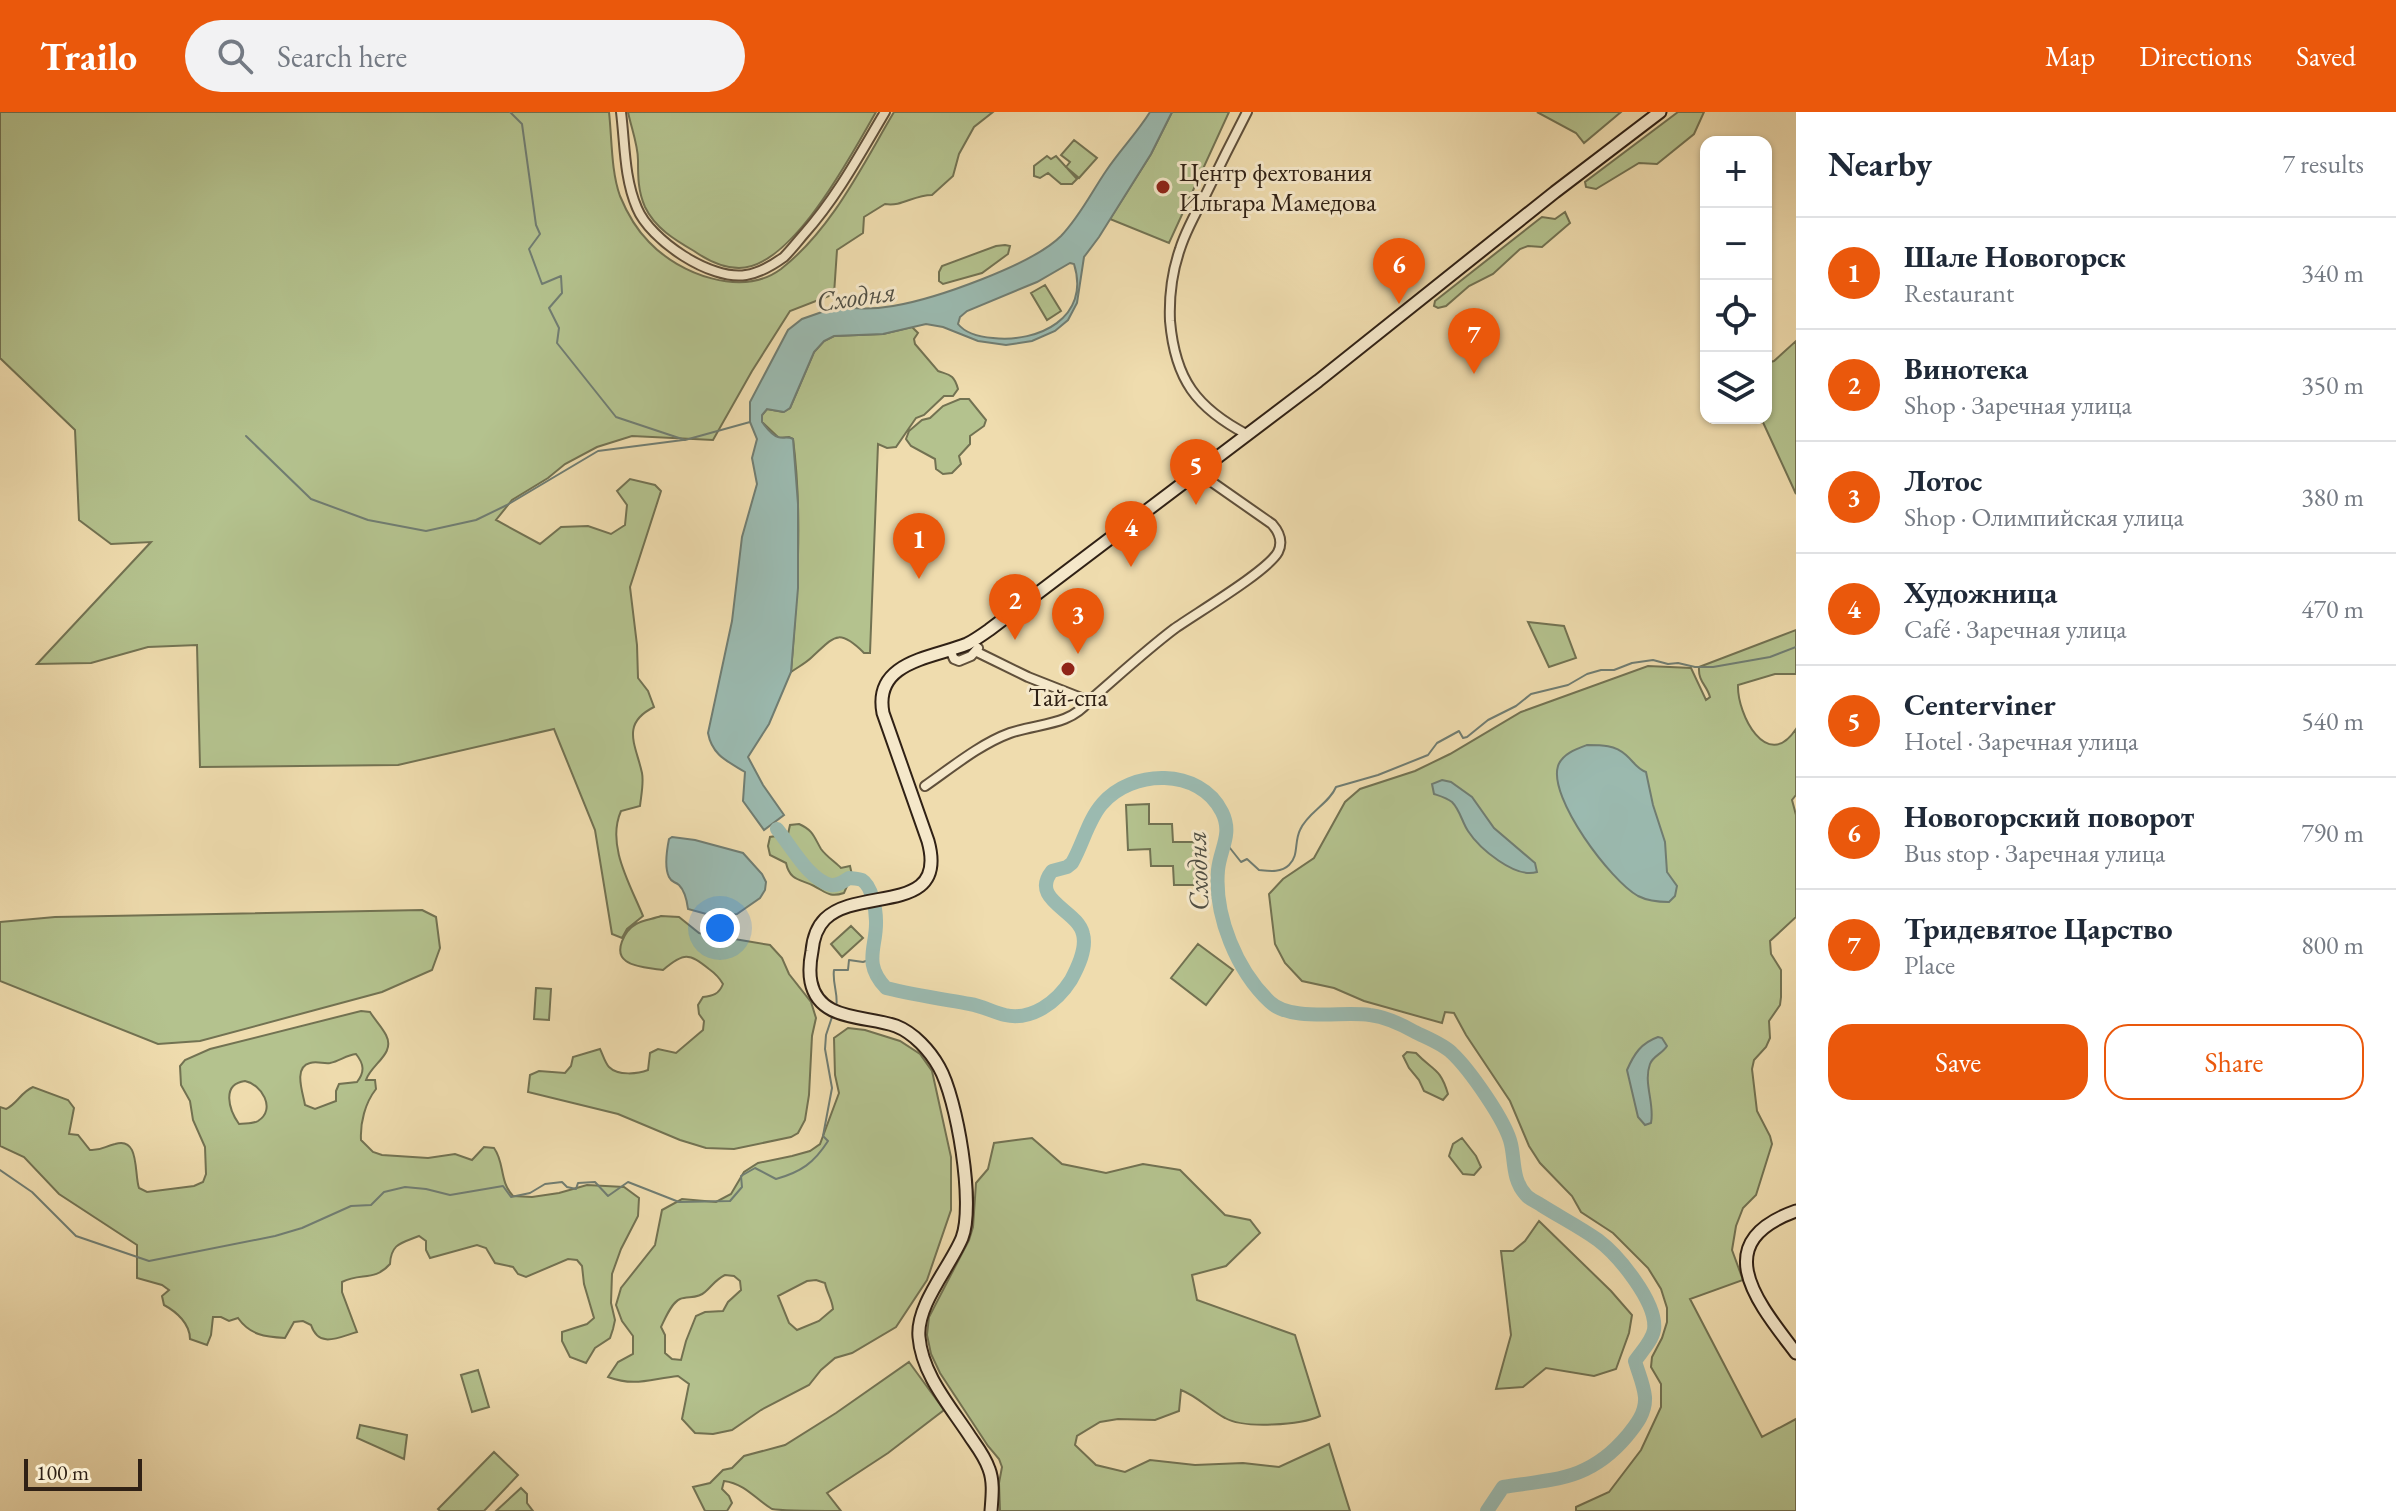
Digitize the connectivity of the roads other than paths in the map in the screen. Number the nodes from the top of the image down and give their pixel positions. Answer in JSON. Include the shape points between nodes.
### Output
{"nodes":[{"id":1,"x":621,"y":112,"type":"edge"},
{"id":2,"x":885,"y":112,"type":"edge"},
{"id":3,"x":1247,"y":112,"type":"edge"},
{"id":4,"x":1660,"y":112,"type":"edge"},
{"id":5,"x":1248,"y":435,"type":"junction"},
{"id":6,"x":1199,"y":473,"type":"junction"},
{"id":7,"x":976,"y":646,"type":"junction"},
{"id":8,"x":1089,"y":701,"type":"junction"},
{"id":9,"x":925,"y":786,"type":"dead end"},
{"id":10,"x":1796,"y":1211,"type":"edge"},
{"id":11,"x":1796,"y":1353,"type":"edge"},
{"id":12,"x":991,"y":1511,"type":"edge"}],
"edges":[{"from":1,"to":2,"type":"street","via":[[627,175],[638,212],[674,249],[726,275],[765,269],[785,256],[842,184]]},
{"from":3,"to":5,"type":"street","via":[[1186,233],[1172,281],[1170,314],[1175,357],[1184,379],[1202,402]]},
{"from":4,"to":5,"type":"main road"},
{"from":5,"to":6,"type":"main road"},
{"from":6,"to":7,"type":"main road"},
{"from":6,"to":8,"type":"street","via":[[1272,524],[1279,536],[1278,551]]},
{"from":7,"to":8,"type":"street","via":[[1028,677]]},
{"from":7,"to":12,"type":"main road","via":[[921,659],[896,671],[883,687],[883,713],[933,866],[919,888],[833,913],[820,926],[812,948],[811,979],[817,998],[830,1010],[906,1031],[934,1059],[945,1080],[967,1185],[967,1219],[925,1308],[919,1337],[926,1367],[987,1462]]},
{"from":8,"to":9,"type":"street","via":[[1063,721],[1009,734],[975,751]]},
{"from":10,"to":11,"type":"main road","via":[[1759,1232],[1748,1250],[1748,1278],[1761,1307]]}]}
